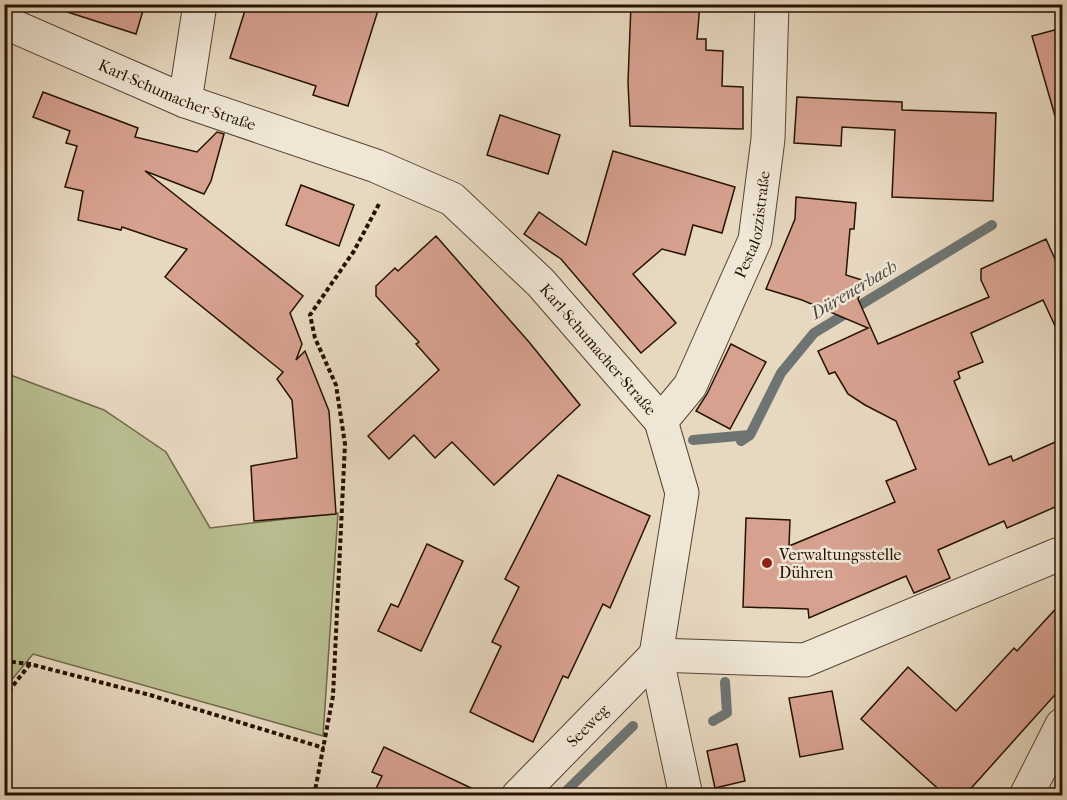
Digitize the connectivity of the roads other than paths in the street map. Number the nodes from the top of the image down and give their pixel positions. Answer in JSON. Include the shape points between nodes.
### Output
{"nodes":[{"id":1,"x":200,"y":4,"type":"edge"},
{"id":2,"x":772,"y":4,"type":"edge"},
{"id":3,"x":4,"y":22,"type":"edge"},
{"id":4,"x":185,"y":101,"type":"junction"},
{"id":5,"x":661,"y":421,"type":"junction"},
{"id":6,"x":1062,"y":555,"type":"edge"},
{"id":7,"x":656,"y":655,"type":"junction"},
{"id":8,"x":1062,"y":725,"type":"edge"},
{"id":9,"x":518,"y":795,"type":"edge"},
{"id":10,"x":686,"y":795,"type":"edge"},
{"id":11,"x":1026,"y":795,"type":"edge"}],
"edges":[{"from":1,"to":4,"type":"street"},
{"from":2,"to":5,"type":"street","name":"Pestalozzistraße","via":[[768,139],[755,240],[690,386]]},
{"from":3,"to":4,"type":"street","name":"Karl-Schumacher-Straße"},
{"from":4,"to":5,"type":"street","name":"Karl-Schumacher-Straße","via":[[395,174],[452,199],[541,283]]},
{"from":5,"to":7,"type":"street","name":"Karl-Schumacher-Straße","via":[[682,493]]},
{"from":6,"to":7,"type":"street","via":[[805,660]]},
{"from":7,"to":9,"type":"street","name":"Seeweg"},
{"from":7,"to":10,"type":"street"},
{"from":8,"to":11,"type":"street"}]}
